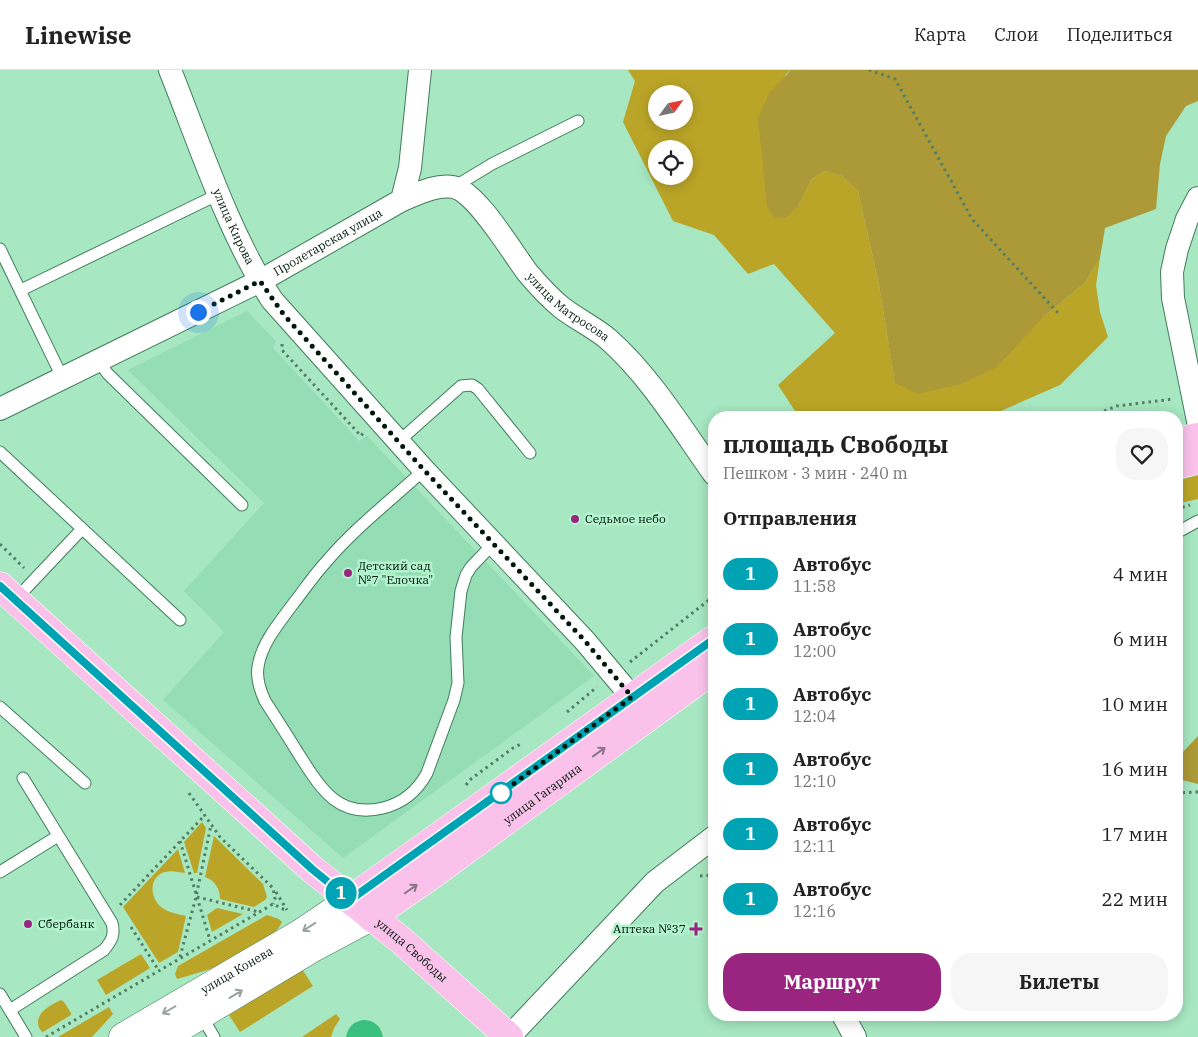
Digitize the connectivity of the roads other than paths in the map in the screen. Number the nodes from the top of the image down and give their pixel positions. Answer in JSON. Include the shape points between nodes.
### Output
{"nodes":[{"id":1,"x":170,"y":70,"type":"edge"},
{"id":2,"x":420,"y":70,"type":"edge"},
{"id":3,"x":578,"y":121,"type":"dead end"},
{"id":4,"x":454,"y":187,"type":"junction"},
{"id":5,"x":219,"y":194,"type":"junction"},
{"id":6,"x":1198,"y":198,"type":"edge"},
{"id":7,"x":402,"y":200,"type":"junction"},
{"id":8,"x":0,"y":249,"type":"edge"},
{"id":9,"x":260,"y":281,"type":"junction"},
{"id":10,"x":21,"y":290,"type":"junction"},
{"id":11,"x":99,"y":361,"type":"junction"},
{"id":12,"x":63,"y":379,"type":"junction"},
{"id":13,"x":1194,"y":389,"type":"edge"},
{"id":14,"x":0,"y":409,"type":"edge"},
{"id":15,"x":1198,"y":421,"type":"edge"},
{"id":16,"x":1198,"y":437,"type":"edge"},
{"id":17,"x":1183,"y":440,"type":"edge"},
{"id":18,"x":398,"y":442,"type":"junction"},
{"id":19,"x":0,"y":452,"type":"edge"},
{"id":20,"x":530,"y":453,"type":"dead end"},
{"id":21,"x":1198,"y":460,"type":"edge"},
{"id":22,"x":1183,"y":463,"type":"edge"},
{"id":23,"x":708,"y":466,"type":"edge"},
{"id":24,"x":424,"y":470,"type":"junction"},
{"id":25,"x":242,"y":505,"type":"dead end"},
{"id":26,"x":1198,"y":520,"type":"edge"},
{"id":27,"x":82,"y":529,"type":"junction"},
{"id":28,"x":1183,"y":529,"type":"edge"},
{"id":29,"x":493,"y":544,"type":"junction"},
{"id":30,"x":8,"y":593,"type":"edge"},
{"id":31,"x":180,"y":620,"type":"dead end"},
{"id":32,"x":708,"y":643,"type":"edge"},
{"id":33,"x":708,"y":673,"type":"edge"},
{"id":34,"x":632,"y":697,"type":"junction"},
{"id":35,"x":0,"y":708,"type":"edge"},
{"id":36,"x":23,"y":778,"type":"dead end"},
{"id":37,"x":85,"y":783,"type":"dead end"},
{"id":38,"x":58,"y":836,"type":"junction"},
{"id":39,"x":708,"y":842,"type":"edge"},
{"id":40,"x":0,"y":872,"type":"edge"},
{"id":41,"x":350,"y":900,"type":"junction"},
{"id":42,"x":371,"y":917,"type":"junction"},
{"id":43,"x":0,"y":994,"type":"edge"},
{"id":44,"x":10,"y":1010,"type":"junction"},
{"id":45,"x":846,"y":1021,"type":"edge"},
{"id":46,"x":208,"y":1026,"type":"edge"},
{"id":47,"x":26,"y":1037,"type":"edge"},
{"id":48,"x":123,"y":1037,"type":"edge"},
{"id":49,"x":164,"y":1037,"type":"edge"},
{"id":50,"x":509,"y":1037,"type":"edge"},
{"id":51,"x":855,"y":1037,"type":"edge"}],
"edges":[{"from":1,"to":5,"type":"street","name":"улица Кирова"},
{"from":2,"to":7,"type":"street","via":[[410,168]]},
{"from":3,"to":4,"type":"lane"},
{"from":4,"to":7,"type":"street","via":[[428,189]]},
{"from":4,"to":23,"type":"street","name":"улица Матросова","via":[[483,210],[547,294],[608,339],[625,356]]},
{"from":5,"to":9,"type":"street","name":"улица Кирова"},
{"from":5,"to":10,"type":"lane"},
{"from":6,"to":13,"type":"street","via":[[1176,249],[1172,272],[1173,298]]},
{"from":7,"to":9,"type":"street","name":"Пролетарская улица"},
{"from":8,"to":10,"type":"lane"},
{"from":9,"to":11,"type":"street","name":"Пролетарская улица"},
{"from":9,"to":18,"type":"street","name":"улица Кирова","via":[[284,315]]},
{"from":10,"to":12,"type":"lane"},
{"from":11,"to":12,"type":"street","name":"Пролетарская улица"},
{"from":11,"to":25,"type":"lane","via":[[107,373]]},
{"from":12,"to":14,"type":"street","name":"Пролетарская улица"},
{"from":13,"to":15,"type":"street"},
{"from":16,"to":17,"type":"main road"},
{"from":18,"to":20,"type":"lane","via":[[461,386],[472,385]]},
{"from":18,"to":24,"type":"street","name":"улица Кирова"},
{"from":19,"to":27,"type":"lane"},
{"from":21,"to":22,"type":"main road"},
{"from":24,"to":29,"type":"street","name":"улица Кирова"},
{"from":24,"to":29,"type":"lane","via":[[325,562],[271,634],[260,658],[259,688],[265,701],[320,787],[339,803],[360,810],[384,808],[409,796],[422,782],[458,682],[456,637],[463,583],[471,567]]},
{"from":26,"to":28,"type":"lane"},
{"from":27,"to":30,"type":"lane"},
{"from":27,"to":31,"type":"lane"},
{"from":29,"to":34,"type":"street","name":"улица Кирова","via":[[585,641]]},
{"from":30,"to":41,"type":"main road","name":"улица Свободы"},
{"from":32,"to":34,"type":"main road","name":"улица Гагарина"},
{"from":42,"to":33,"type":"main road","name":"улица Гагарина","one_way":true},
{"from":34,"to":41,"type":"main road","name":"улица Гагарина"},
{"from":35,"to":37,"type":"lane"},
{"from":36,"to":38,"type":"lane"},
{"from":38,"to":40,"type":"lane"},
{"from":38,"to":44,"type":"lane","via":[[112,923],[114,934],[104,950]]},
{"from":39,"to":50,"type":"street","via":[[655,882]]},
{"from":41,"to":42,"type":"main road","name":"улица Свободы"},
{"from":41,"to":48,"type":"main road","name":"улица Конева","one_way":true,"via":[[301,933]]},
{"from":46,"to":42,"type":"main road","name":"улица Конева","one_way":true,"via":[[311,949]]},
{"from":42,"to":50,"type":"main road","name":"улица Свободы"},
{"from":43,"to":44,"type":"lane"},
{"from":44,"to":47,"type":"lane"},
{"from":45,"to":51,"type":"street"},
{"from":46,"to":49,"type":"main road","name":"улица Конева"}]}
